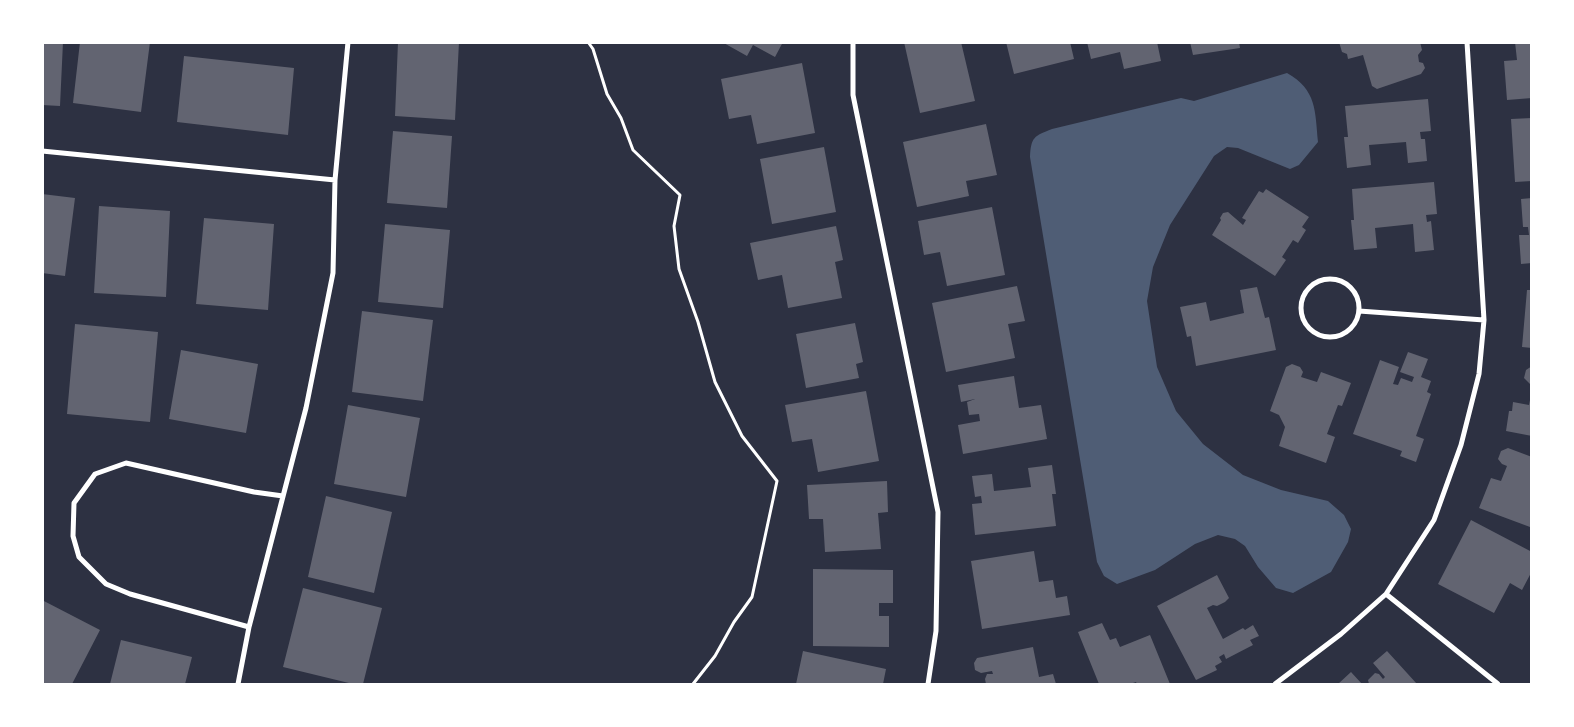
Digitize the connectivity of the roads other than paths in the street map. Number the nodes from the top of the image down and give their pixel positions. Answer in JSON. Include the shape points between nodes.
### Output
{"nodes":[{"id":1,"x":348,"y":42,"type":"edge"},
{"id":2,"x":853,"y":42,"type":"edge"},
{"id":3,"x":1467,"y":42,"type":"edge"},
{"id":4,"x":42,"y":151,"type":"edge"},
{"id":5,"x":335,"y":180,"type":"junction"},
{"id":6,"x":1359,"y":311,"type":"junction"},
{"id":7,"x":1484,"y":320,"type":"junction"},
{"id":8,"x":283,"y":496,"type":"junction"},
{"id":9,"x":1386,"y":594,"type":"junction"},
{"id":10,"x":249,"y":627,"type":"junction"},
{"id":11,"x":238,"y":684,"type":"edge"},
{"id":12,"x":928,"y":684,"type":"edge"},
{"id":13,"x":1275,"y":684,"type":"edge"},
{"id":14,"x":1498,"y":684,"type":"edge"}],
"edges":[{"from":1,"to":5,"type":"street"},
{"from":2,"to":12,"type":"street","via":[[853,95],[938,512],[936,631]]},
{"from":3,"to":7,"type":"street"},
{"from":4,"to":5,"type":"street"},
{"from":5,"to":8,"type":"street","via":[[333,273],[306,408]]},
{"from":6,"to":6,"type":"street","via":[[1353,290],[1345,282],[1334,279],[1312,285],[1302,304],[1308,326],[1327,336],[1348,330],[1356,322]]},
{"from":6,"to":7,"type":"street"},
{"from":7,"to":9,"type":"street","via":[[1479,374],[1461,446],[1434,520]]},
{"from":8,"to":10,"type":"street"},
{"from":8,"to":10,"type":"street","via":[[126,463],[95,474],[74,503],[73,536],[79,557],[106,584],[130,594]]},
{"from":9,"to":13,"type":"street","via":[[1341,634]]},
{"from":9,"to":14,"type":"street"},
{"from":10,"to":11,"type":"street"}]}
